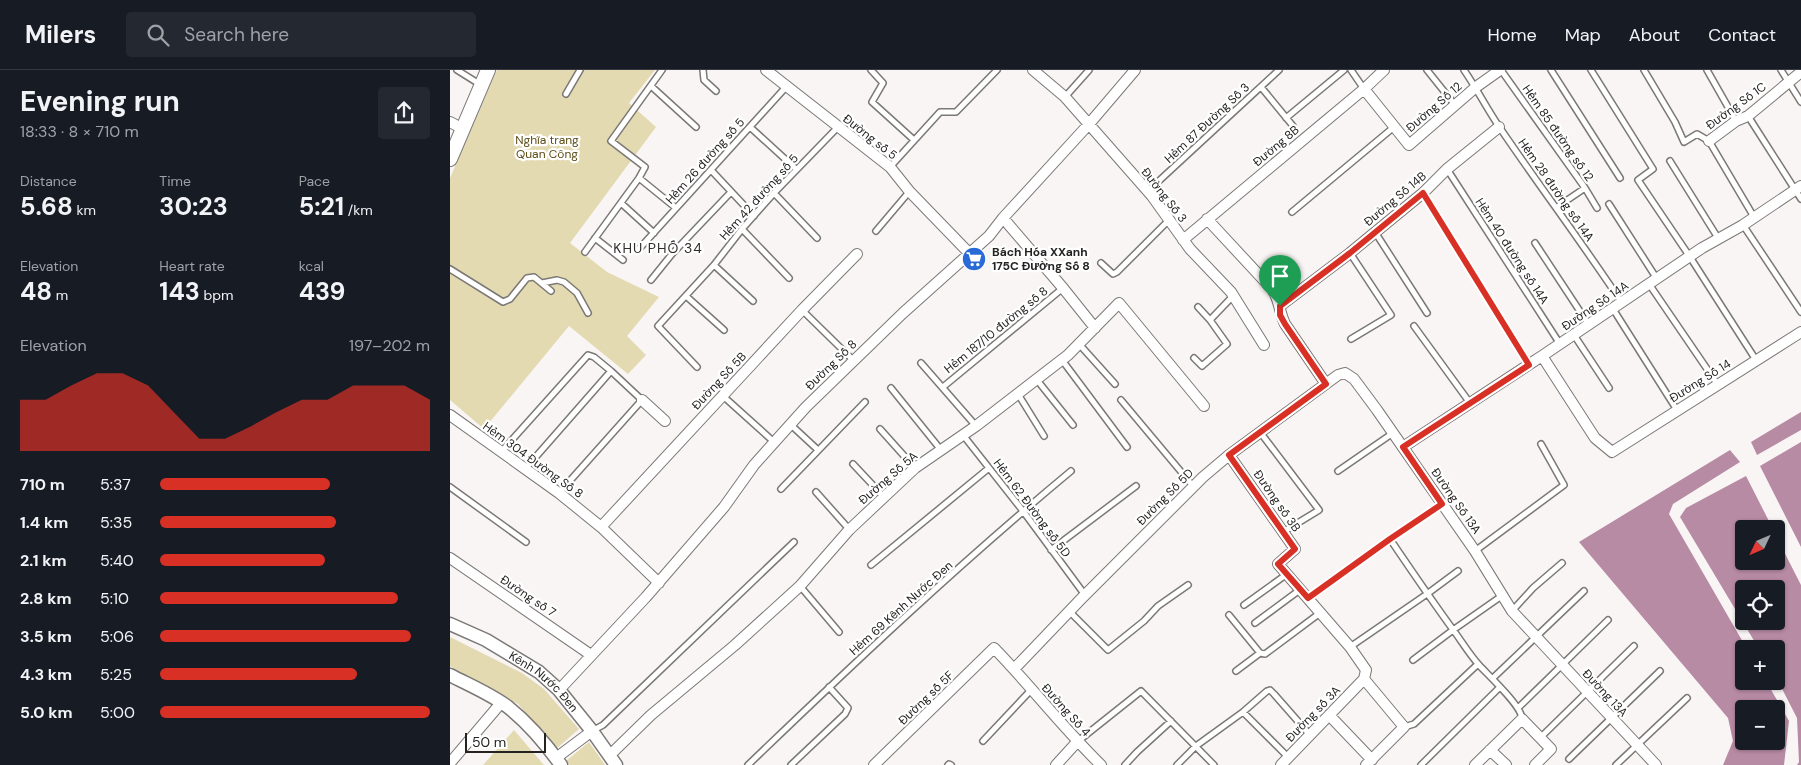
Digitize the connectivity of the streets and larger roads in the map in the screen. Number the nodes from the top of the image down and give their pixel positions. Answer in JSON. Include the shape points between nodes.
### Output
{"nodes":[{"id":1,"x":488,"y":70,"type":"edge"},
{"id":2,"x":766,"y":70,"type":"edge"},
{"id":3,"x":1033,"y":70,"type":"edge"},
{"id":4,"x":1135,"y":70,"type":"edge"},
{"id":5,"x":1384,"y":70,"type":"edge"},
{"id":6,"x":1501,"y":70,"type":"edge"},
{"id":7,"x":1801,"y":72,"type":"edge"},
{"id":8,"x":1364,"y":89,"type":"junction"},
{"id":9,"x":450,"y":122,"type":"edge"},
{"id":10,"x":1089,"y":124,"type":"junction"},
{"id":11,"x":1499,"y":127,"type":"road end"},
{"id":12,"x":463,"y":129,"type":"junction"},
{"id":13,"x":1709,"y":141,"type":"road end"},
{"id":14,"x":450,"y":159,"type":"edge"},
{"id":15,"x":1798,"y":188,"type":"edge"},
{"id":16,"x":1003,"y":218,"type":"junction"},
{"id":17,"x":1207,"y":219,"type":"junction"},
{"id":18,"x":1183,"y":240,"type":"junction"},
{"id":19,"x":857,"y":254,"type":"dead end"},
{"id":20,"x":970,"y":254,"type":"junction"},
{"id":21,"x":1280,"y":306,"type":"junction"},
{"id":22,"x":1094,"y":328,"type":"junction"},
{"id":23,"x":1801,"y":332,"type":"edge"},
{"id":24,"x":1264,"y":345,"type":"dead end"},
{"id":25,"x":1542,"y":356,"type":"junction"},
{"id":26,"x":1354,"y":379,"type":"joint"},
{"id":27,"x":1326,"y":384,"type":"junction"},
{"id":28,"x":642,"y":400,"type":"road end"},
{"id":29,"x":1204,"y":406,"type":"dead end"},
{"id":30,"x":450,"y":415,"type":"edge"},
{"id":31,"x":665,"y":422,"type":"dead end"},
{"id":32,"x":1403,"y":447,"type":"junction"},
{"id":33,"x":1229,"y":455,"type":"junction"},
{"id":34,"x":601,"y":526,"type":"junction"},
{"id":35,"x":450,"y":558,"type":"edge"},
{"id":36,"x":659,"y":583,"type":"junction"},
{"id":37,"x":450,"y":624,"type":"edge"},
{"id":38,"x":1536,"y":637,"type":"joint"},
{"id":39,"x":591,"y":655,"type":"junction"},
{"id":40,"x":1014,"y":669,"type":"junction"},
{"id":41,"x":450,"y":676,"type":"edge"},
{"id":42,"x":1364,"y":679,"type":"junction"},
{"id":43,"x":558,"y":690,"type":"junction"},
{"id":44,"x":500,"y":702,"type":"junction"},
{"id":45,"x":1329,"y":715,"type":"junction"},
{"id":46,"x":592,"y":731,"type":"junction"},
{"id":47,"x":1077,"y":742,"type":"junction"},
{"id":48,"x":1490,"y":750,"type":"junction"},
{"id":49,"x":613,"y":760,"type":"edge"},
{"id":50,"x":1285,"y":761,"type":"edge"},
{"id":51,"x":558,"y":762,"type":"edge"},
{"id":52,"x":1369,"y":762,"type":"edge"},
{"id":53,"x":450,"y":763,"type":"edge"},
{"id":54,"x":874,"y":765,"type":"edge"},
{"id":55,"x":1056,"y":765,"type":"edge"},
{"id":56,"x":1101,"y":765,"type":"edge"},
{"id":57,"x":1475,"y":765,"type":"edge"},
{"id":58,"x":1506,"y":765,"type":"edge"},
{"id":59,"x":1535,"y":765,"type":"edge"},
{"id":60,"x":1656,"y":765,"type":"edge"}],
"edges":[{"from":1,"to":12,"type":"main road"},
{"from":2,"to":20,"type":"street","name":"Đường số 5","via":[[890,167]]},
{"from":3,"to":10,"type":"street","name":"Đường Số 3","via":[[1065,97]]},
{"from":4,"to":10,"type":"street","name":"Đường Số 8"},
{"from":5,"to":8,"type":"street","name":"Đường 8B"},
{"from":6,"to":8,"type":"street","name":"Đường Số 12","via":[[1408,145]]},
{"from":7,"to":13,"type":"street","name":"Đường Số 1C","via":[[1748,116]]},
{"from":8,"to":17,"type":"street","name":"Đường 8B"},
{"from":9,"to":12,"type":"street"},
{"from":10,"to":16,"type":"street","name":"Đường Số 8"},
{"from":10,"to":18,"type":"street","name":"Đường Số 3","via":[[1148,191]]},
{"from":11,"to":21,"type":"street","name":"Đường Số 14B","via":[[1350,253]]},
{"from":12,"to":14,"type":"main road"},
{"from":15,"to":25,"type":"street","name":"Đường Số 14A"},
{"from":16,"to":20,"type":"street","name":"Đường Số 8"},
{"from":16,"to":22,"type":"street"},
{"from":17,"to":18,"type":"street","name":"Đường 8B"},
{"from":17,"to":21,"type":"street","via":[[1272,289]]},
{"from":18,"to":24,"type":"street","name":"Đường Số 3","via":[[1233,296]]},
{"from":19,"to":34,"type":"street","name":"Đường Số 5B"},
{"from":20,"to":36,"type":"street","name":"Đường Số 8","via":[[903,313],[806,407],[744,477],[724,507]]},
{"from":21,"to":27,"type":"street","via":[[1285,324]]},
{"from":22,"to":29,"type":"street","name":"Đường Số 5A","via":[[1119,303]]},
{"from":22,"to":49,"type":"street","name":"Đường Số 5A","via":[[1062,360],[915,468],[850,530],[800,586],[651,715]]},
{"from":23,"to":25,"type":"street","name":"Đường Số 14","via":[[1612,452],[1595,438]]},
{"from":25,"to":32,"type":"street","name":"Đường Số 14A"},
{"from":26,"to":27,"type":"street","name":"Đường Số 5D","via":[[1345,373]]},
{"from":26,"to":32,"type":"street","name":"Đường Số 13A"},
{"from":27,"to":33,"type":"street","name":"Đường Số 5D"},
{"from":28,"to":31,"type":"street"},
{"from":30,"to":34,"type":"street","name":"Hẻm 304 Đường Số 8"},
{"from":32,"to":38,"type":"street","name":"Đường Số 13A","via":[[1512,610]]},
{"from":33,"to":40,"type":"street","name":"Đường Số 5D","via":[[1193,486]]},
{"from":33,"to":42,"type":"street","name":"Đường số 3B","via":[[1295,549],[1278,564],[1350,647],[1366,670]]},
{"from":34,"to":36,"type":"street"},
{"from":35,"to":39,"type":"street","name":"Đường số 7"},
{"from":36,"to":39,"type":"street","name":"Đường Số 8"},
{"from":37,"to":43,"type":"street","name":"Kênh Nước Đen","via":[[486,640],[539,672]]},
{"from":38,"to":60,"type":"street","name":"Đường 13A"},
{"from":39,"to":43,"type":"street","name":"Đường Số 8"},
{"from":40,"to":47,"type":"street","name":"Đường Số 4"},
{"from":40,"to":54,"type":"street","name":"Đường số 5F","via":[[994,648]]},
{"from":41,"to":44,"type":"street"},
{"from":42,"to":45,"type":"street","name":"Đường số 3A"},
{"from":42,"to":52,"type":"street","via":[[1404,727]]},
{"from":43,"to":46,"type":"street","name":"Kênh Nước Đen"},
{"from":44,"to":51,"type":"street","via":[[528,725]]},
{"from":44,"to":53,"type":"street"},
{"from":45,"to":50,"type":"street","name":"Đường số 3A"},
{"from":45,"to":52,"type":"street"},
{"from":46,"to":49,"type":"street","name":"Kênh Nước Đen"},
{"from":46,"to":51,"type":"street"},
{"from":47,"to":55,"type":"street"},
{"from":47,"to":56,"type":"street","name":"Đường Số 4"},
{"from":48,"to":57,"type":"street"},
{"from":48,"to":58,"type":"street"},
{"from":48,"to":59,"type":"street","via":[[1522,719],[1551,749]]}]}
